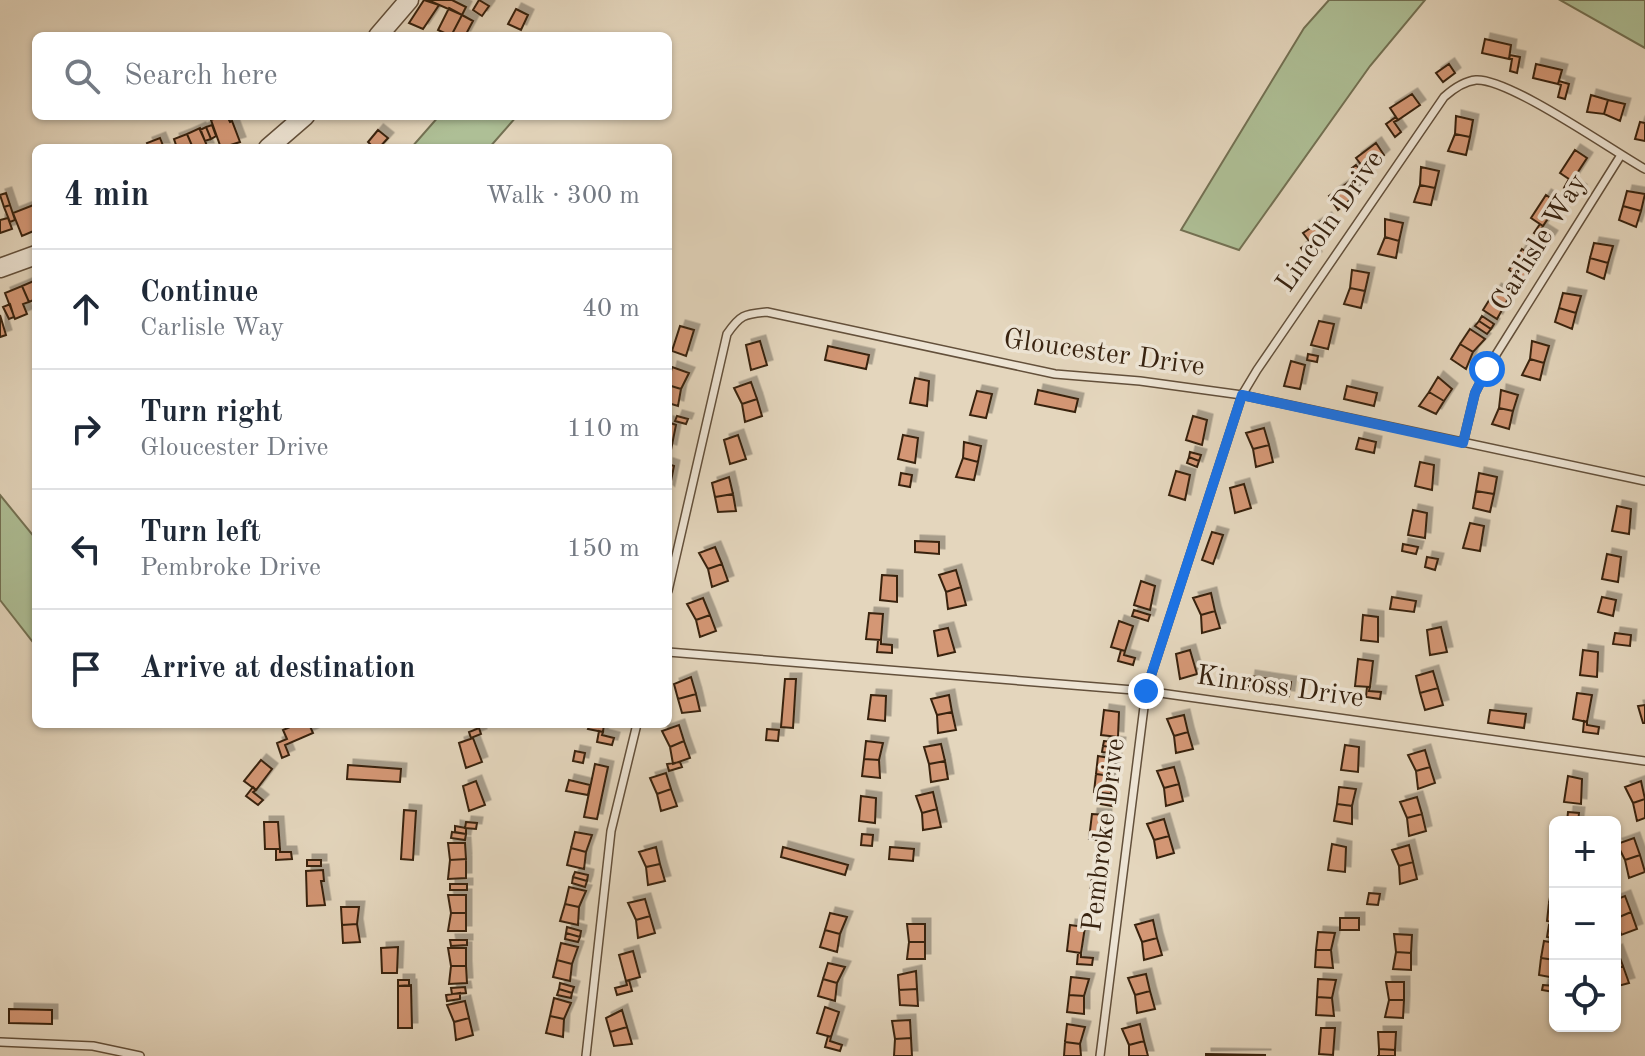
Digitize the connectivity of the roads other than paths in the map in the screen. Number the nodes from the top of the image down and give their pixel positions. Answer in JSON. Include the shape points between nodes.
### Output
{"nodes":[{"id":1,"x":409,"y":0,"type":"edge"},
{"id":2,"x":381,"y":32,"type":"edge"},
{"id":3,"x":300,"y":120,"type":"edge"},
{"id":4,"x":273,"y":144,"type":"edge"},
{"id":5,"x":1621,"y":155,"type":"junction"},
{"id":6,"x":1645,"y":169,"type":"edge"},
{"id":7,"x":32,"y":256,"type":"edge"},
{"id":8,"x":0,"y":268,"type":"edge"},
{"id":9,"x":1242,"y":395,"type":"junction"},
{"id":10,"x":1463,"y":443,"type":"junction"},
{"id":11,"x":1645,"y":481,"type":"edge"},
{"id":12,"x":672,"y":574,"type":"edge"},
{"id":13,"x":672,"y":652,"type":"edge"},
{"id":14,"x":1146,"y":691,"type":"junction"},
{"id":15,"x":636,"y":728,"type":"edge"},
{"id":16,"x":1645,"y":761,"type":"edge"},
{"id":17,"x":0,"y":1042,"type":"edge"},
{"id":18,"x":93,"y":1046,"type":"junction"},
{"id":19,"x":93,"y":1056,"type":"edge"},
{"id":20,"x":140,"y":1056,"type":"edge"},
{"id":21,"x":586,"y":1056,"type":"edge"},
{"id":22,"x":1100,"y":1056,"type":"edge"}],
"edges":[{"from":1,"to":2,"type":"street"},
{"from":3,"to":4,"type":"street"},
{"from":5,"to":6,"type":"lane"},
{"from":5,"to":9,"type":"lane","name":"Lincoln Drive","via":[[1508,86],[1475,80],[1454,88]]},
{"from":5,"to":10,"type":"lane","name":"Carlisle Way","via":[[1487,369],[1475,393]]},
{"from":7,"to":8,"type":"street"},
{"from":9,"to":10,"type":"lane","name":"Gloucester Drive"},
{"from":9,"to":12,"type":"lane","name":"Gloucester Drive","via":[[1055,374],[767,312],[746,314],[727,334]]},
{"from":9,"to":14,"type":"lane","name":"Pembroke Drive"},
{"from":10,"to":11,"type":"lane","name":"Gloucester Drive"},
{"from":13,"to":14,"type":"lane","name":"Kinross Drive"},
{"from":14,"to":16,"type":"lane","name":"Kinross Drive"},
{"from":14,"to":22,"type":"lane","name":"Pembroke Drive"},
{"from":15,"to":21,"type":"lane","via":[[611,831]]},
{"from":17,"to":18,"type":"lane"},
{"from":18,"to":19,"type":"lane"},
{"from":18,"to":20,"type":"lane"}]}
